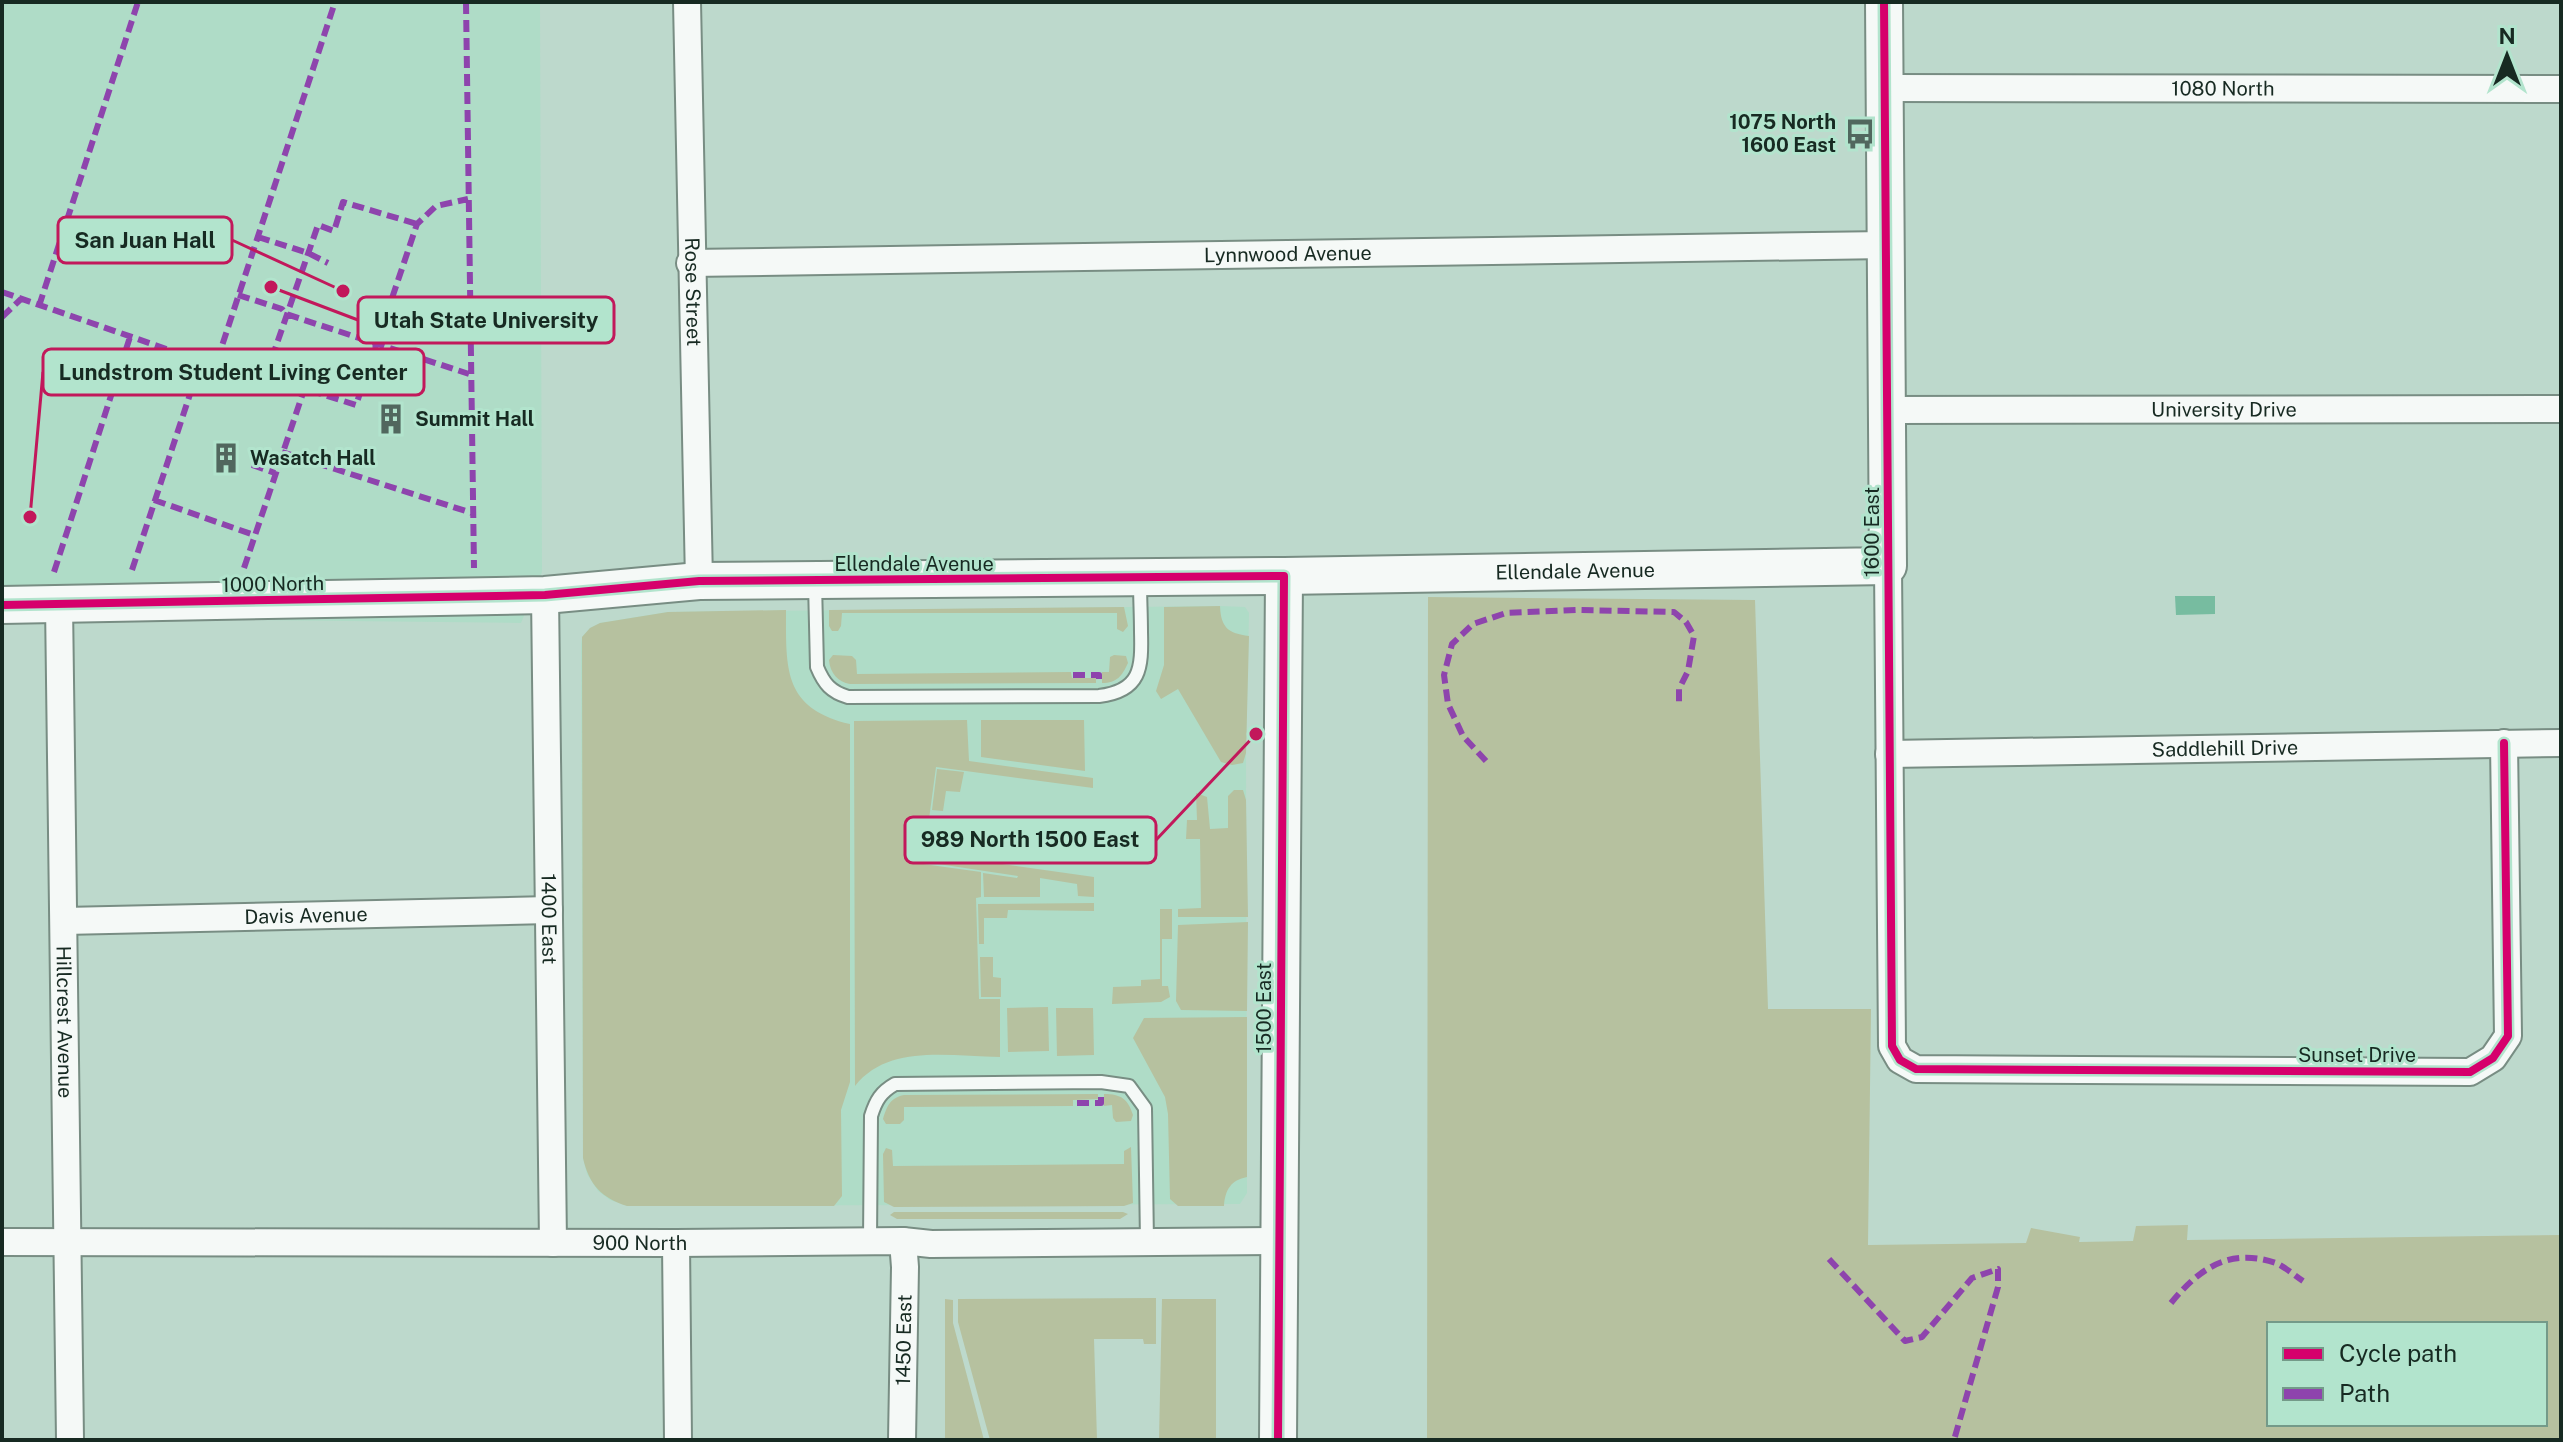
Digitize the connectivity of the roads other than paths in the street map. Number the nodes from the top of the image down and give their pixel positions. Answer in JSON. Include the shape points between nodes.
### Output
{"nodes":[{"id":1,"x":687,"y":2,"type":"edge"},
{"id":2,"x":1884,"y":2,"type":"edge"},
{"id":3,"x":1885,"y":88,"type":"junction"},
{"id":4,"x":2561,"y":89,"type":"edge"},
{"id":5,"x":1886,"y":245,"type":"junction"},
{"id":6,"x":690,"y":263,"type":"junction"},
{"id":7,"x":2561,"y":409,"type":"edge"},
{"id":8,"x":1888,"y":410,"type":"junction"},
{"id":9,"x":1888,"y":566,"type":"junction"},
{"id":10,"x":1284,"y":576,"type":"junction"},
{"id":11,"x":1140,"y":578,"type":"junction"},
{"id":12,"x":815,"y":580,"type":"junction"},
{"id":13,"x":699,"y":581,"type":"junction"},
{"id":14,"x":545,"y":595,"type":"junction"},
{"id":15,"x":59,"y":604,"type":"junction"},
{"id":16,"x":2,"y":605,"type":"edge"},
{"id":17,"x":2504,"y":743,"type":"junction"},
{"id":18,"x":2561,"y":743,"type":"edge"},
{"id":19,"x":1889,"y":754,"type":"junction"},
{"id":20,"x":549,"y":910,"type":"junction"},
{"id":21,"x":64,"y":921,"type":"junction"},
{"id":22,"x":1900,"y":1060,"type":"joint"},
{"id":23,"x":870,"y":1241,"type":"junction"},
{"id":24,"x":903,"y":1241,"type":"junction"},
{"id":25,"x":1279,"y":1241,"type":"junction"},
{"id":26,"x":2,"y":1242,"type":"edge"},
{"id":27,"x":1147,"y":1242,"type":"junction"},
{"id":28,"x":68,"y":1243,"type":"junction"},
{"id":29,"x":553,"y":1243,"type":"junction"},
{"id":30,"x":676,"y":1243,"type":"junction"},
{"id":31,"x":70,"y":1440,"type":"edge"},
{"id":32,"x":678,"y":1440,"type":"edge"},
{"id":33,"x":902,"y":1440,"type":"edge"},
{"id":34,"x":1278,"y":1440,"type":"edge"}],
"edges":[{"from":1,"to":6,"type":"street","name":"Rose Street"},
{"from":2,"to":3,"type":"street","name":"1600 East"},
{"from":3,"to":4,"type":"street","name":"1080 North"},
{"from":3,"to":5,"type":"street","name":"1600 East"},
{"from":5,"to":6,"type":"street","name":"Lynnwood Avenue"},
{"from":5,"to":8,"type":"street","name":"1600 East"},
{"from":6,"to":13,"type":"street","name":"Rose Street"},
{"from":7,"to":8,"type":"street","name":"University Drive"},
{"from":8,"to":9,"type":"street","name":"1600 East"},
{"from":9,"to":10,"type":"street","name":"Ellendale Avenue"},
{"from":9,"to":19,"type":"street","name":"1600 East"},
{"from":10,"to":11,"type":"street","name":"Ellendale Avenue"},
{"from":10,"to":25,"type":"street","name":"1500 East"},
{"from":11,"to":12,"type":"street","name":"Ellendale Avenue"},
{"from":11,"to":12,"type":"lane","via":[[1139,671],[1119,692],[1083,696],[836,693],[817,667]]},
{"from":12,"to":13,"type":"street","name":"Ellendale Avenue"},
{"from":13,"to":14,"type":"street","name":"Ellendale Avenue"},
{"from":14,"to":15,"type":"street","name":"1000 North"},
{"from":14,"to":20,"type":"street","name":"1400 East"},
{"from":15,"to":16,"type":"street","name":"1000 North"},
{"from":15,"to":21,"type":"street","name":"Hillcrest Avenue"},
{"from":17,"to":18,"type":"street","name":"Saddlehill Drive"},
{"from":17,"to":19,"type":"street","name":"Saddlehill Drive"},
{"from":17,"to":22,"type":"street","name":"Sunset Drive","via":[[2508,1036],[2493,1058],[2470,1072],[1916,1069]]},
{"from":19,"to":22,"type":"street","name":"1600 East","via":[[1892,1046]]},
{"from":20,"to":21,"type":"street","name":"Davis Avenue"},
{"from":20,"to":29,"type":"street","name":"1400 East"},
{"from":21,"to":28,"type":"street","name":"Hillcrest Avenue"},
{"from":23,"to":24,"type":"street","name":"900 North"},
{"from":23,"to":27,"type":"lane","via":[[871,1116],[884,1090],[895,1084],[1101,1082],[1129,1086],[1145,1108]]},
{"from":23,"to":30,"type":"street","name":"900 North"},
{"from":24,"to":27,"type":"street","name":"900 North"},
{"from":24,"to":33,"type":"street","name":"1450 East"},
{"from":25,"to":27,"type":"street","name":"900 North"},
{"from":25,"to":34,"type":"street","name":"1500 East"},
{"from":26,"to":28,"type":"street","name":"900 North"},
{"from":28,"to":29,"type":"street","name":"900 North"},
{"from":28,"to":31,"type":"street","name":"Hillcrest Avenue"},
{"from":29,"to":30,"type":"street","name":"900 North"},
{"from":30,"to":32,"type":"street"}]}
